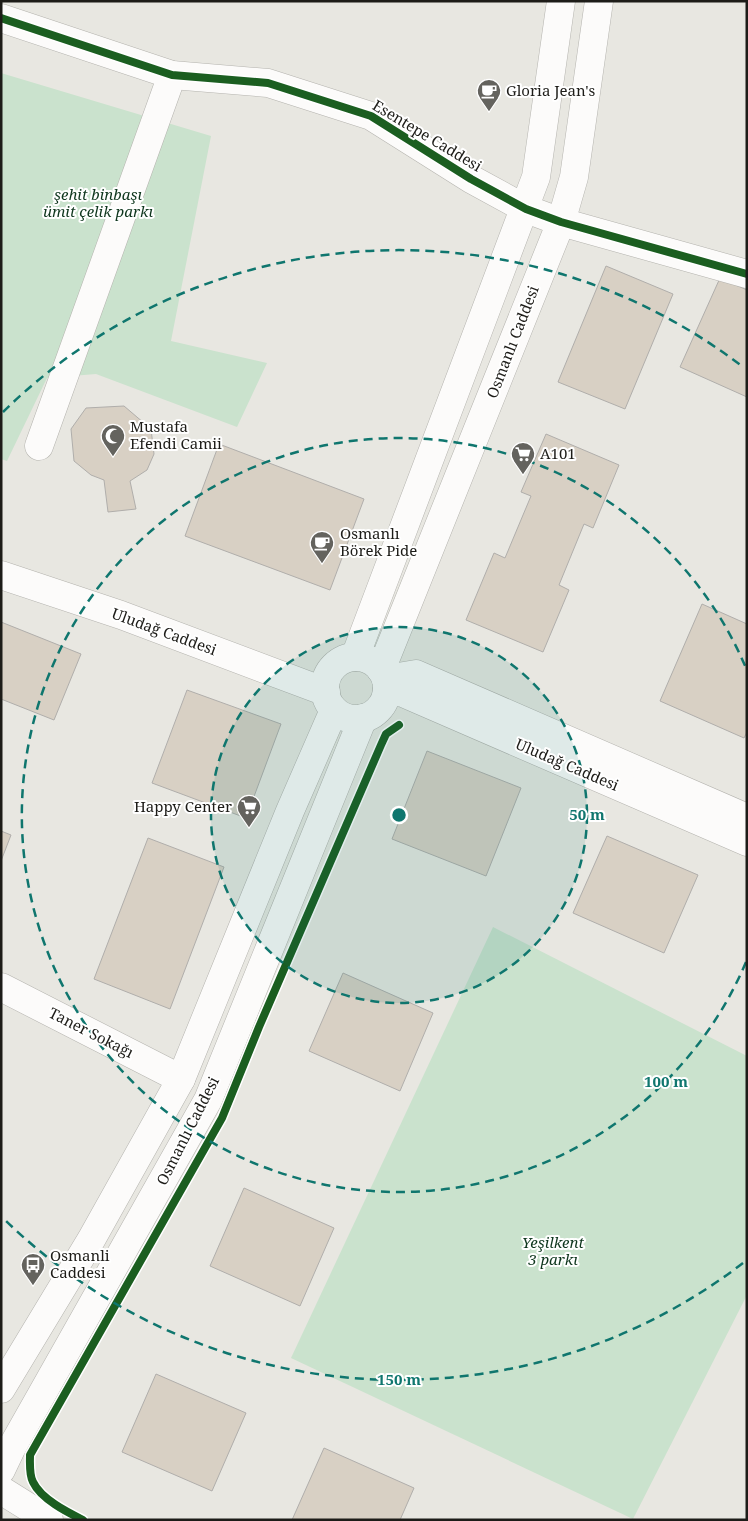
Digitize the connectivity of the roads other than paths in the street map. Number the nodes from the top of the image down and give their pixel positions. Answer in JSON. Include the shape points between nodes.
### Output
{"nodes":[{"id":1,"x":562,"y":1,"type":"edge"},
{"id":2,"x":599,"y":1,"type":"edge"},
{"id":3,"x":1,"y":18,"type":"edge"},
{"id":4,"x":172,"y":75,"type":"junction"},
{"id":5,"x":526,"y":209,"type":"junction"},
{"id":6,"x":561,"y":222,"type":"junction"},
{"id":7,"x":747,"y":274,"type":"edge"},
{"id":8,"x":39,"y":446,"type":"dead end"},
{"id":9,"x":1,"y":575,"type":"edge"},
{"id":10,"x":355,"y":657,"type":"junction"},
{"id":11,"x":385,"y":680,"type":"junction"},
{"id":12,"x":330,"y":701,"type":"junction"},
{"id":13,"x":363,"y":718,"type":"junction"},
{"id":14,"x":747,"y":818,"type":"edge"},
{"id":15,"x":747,"y":842,"type":"edge"},
{"id":16,"x":1,"y":986,"type":"edge"},
{"id":17,"x":181,"y":1079,"type":"junction"},
{"id":18,"x":1,"y":1389,"type":"edge"},
{"id":19,"x":1,"y":1470,"type":"edge"},
{"id":20,"x":1,"y":1490,"type":"edge"},
{"id":21,"x":49,"y":1520,"type":"edge"}],
"edges":[{"from":1,"to":5,"type":"main road","via":[[536,177]]},
{"from":2,"to":6,"type":"main road","name":"Osmanlı Caddesi","via":[[574,177]]},
{"from":3,"to":4,"type":"main road","name":"Esentepe Caddesi"},
{"from":4,"to":5,"type":"main road","name":"Esentepe Caddesi","via":[[268,82],[371,116],[471,179]]},
{"from":4,"to":8,"type":"main road"},
{"from":5,"to":6,"type":"main road","name":"Esentepe Caddesi"},
{"from":5,"to":10,"type":"main road"},
{"from":6,"to":7,"type":"main road","name":"Esentepe Caddesi"},
{"from":6,"to":11,"type":"main road","name":"Osmanlı Caddesi"},
{"from":9,"to":12,"type":"main road","name":"Uludağ Caddesi","via":[[121,615]]},
{"from":10,"to":11,"type":"main road","via":[[374,663]]},
{"from":10,"to":12,"type":"main road","via":[[336,664],[326,682]]},
{"from":11,"to":13,"type":"main road","via":[[380,708]]},
{"from":11,"to":14,"type":"main road","via":[[416,674]]},
{"from":11,"to":15,"type":"main road","name":"Uludağ Caddesi","via":[[403,693]]},
{"from":12,"to":13,"type":"main road","via":[[352,719]]},
{"from":12,"to":17,"type":"main road","name":"Osmanlı Caddesi","via":[[290,811]]},
{"from":13,"to":19,"type":"main road","name":"Osmanlı Caddesi","via":[[208,1100]]},
{"from":16,"to":17,"type":"main road","name":"Taner Sokağı"},
{"from":17,"to":18,"type":"main road","name":"Osmanlı Caddesi","via":[[91,1240]]},
{"from":20,"to":21,"type":"main road"}]}
